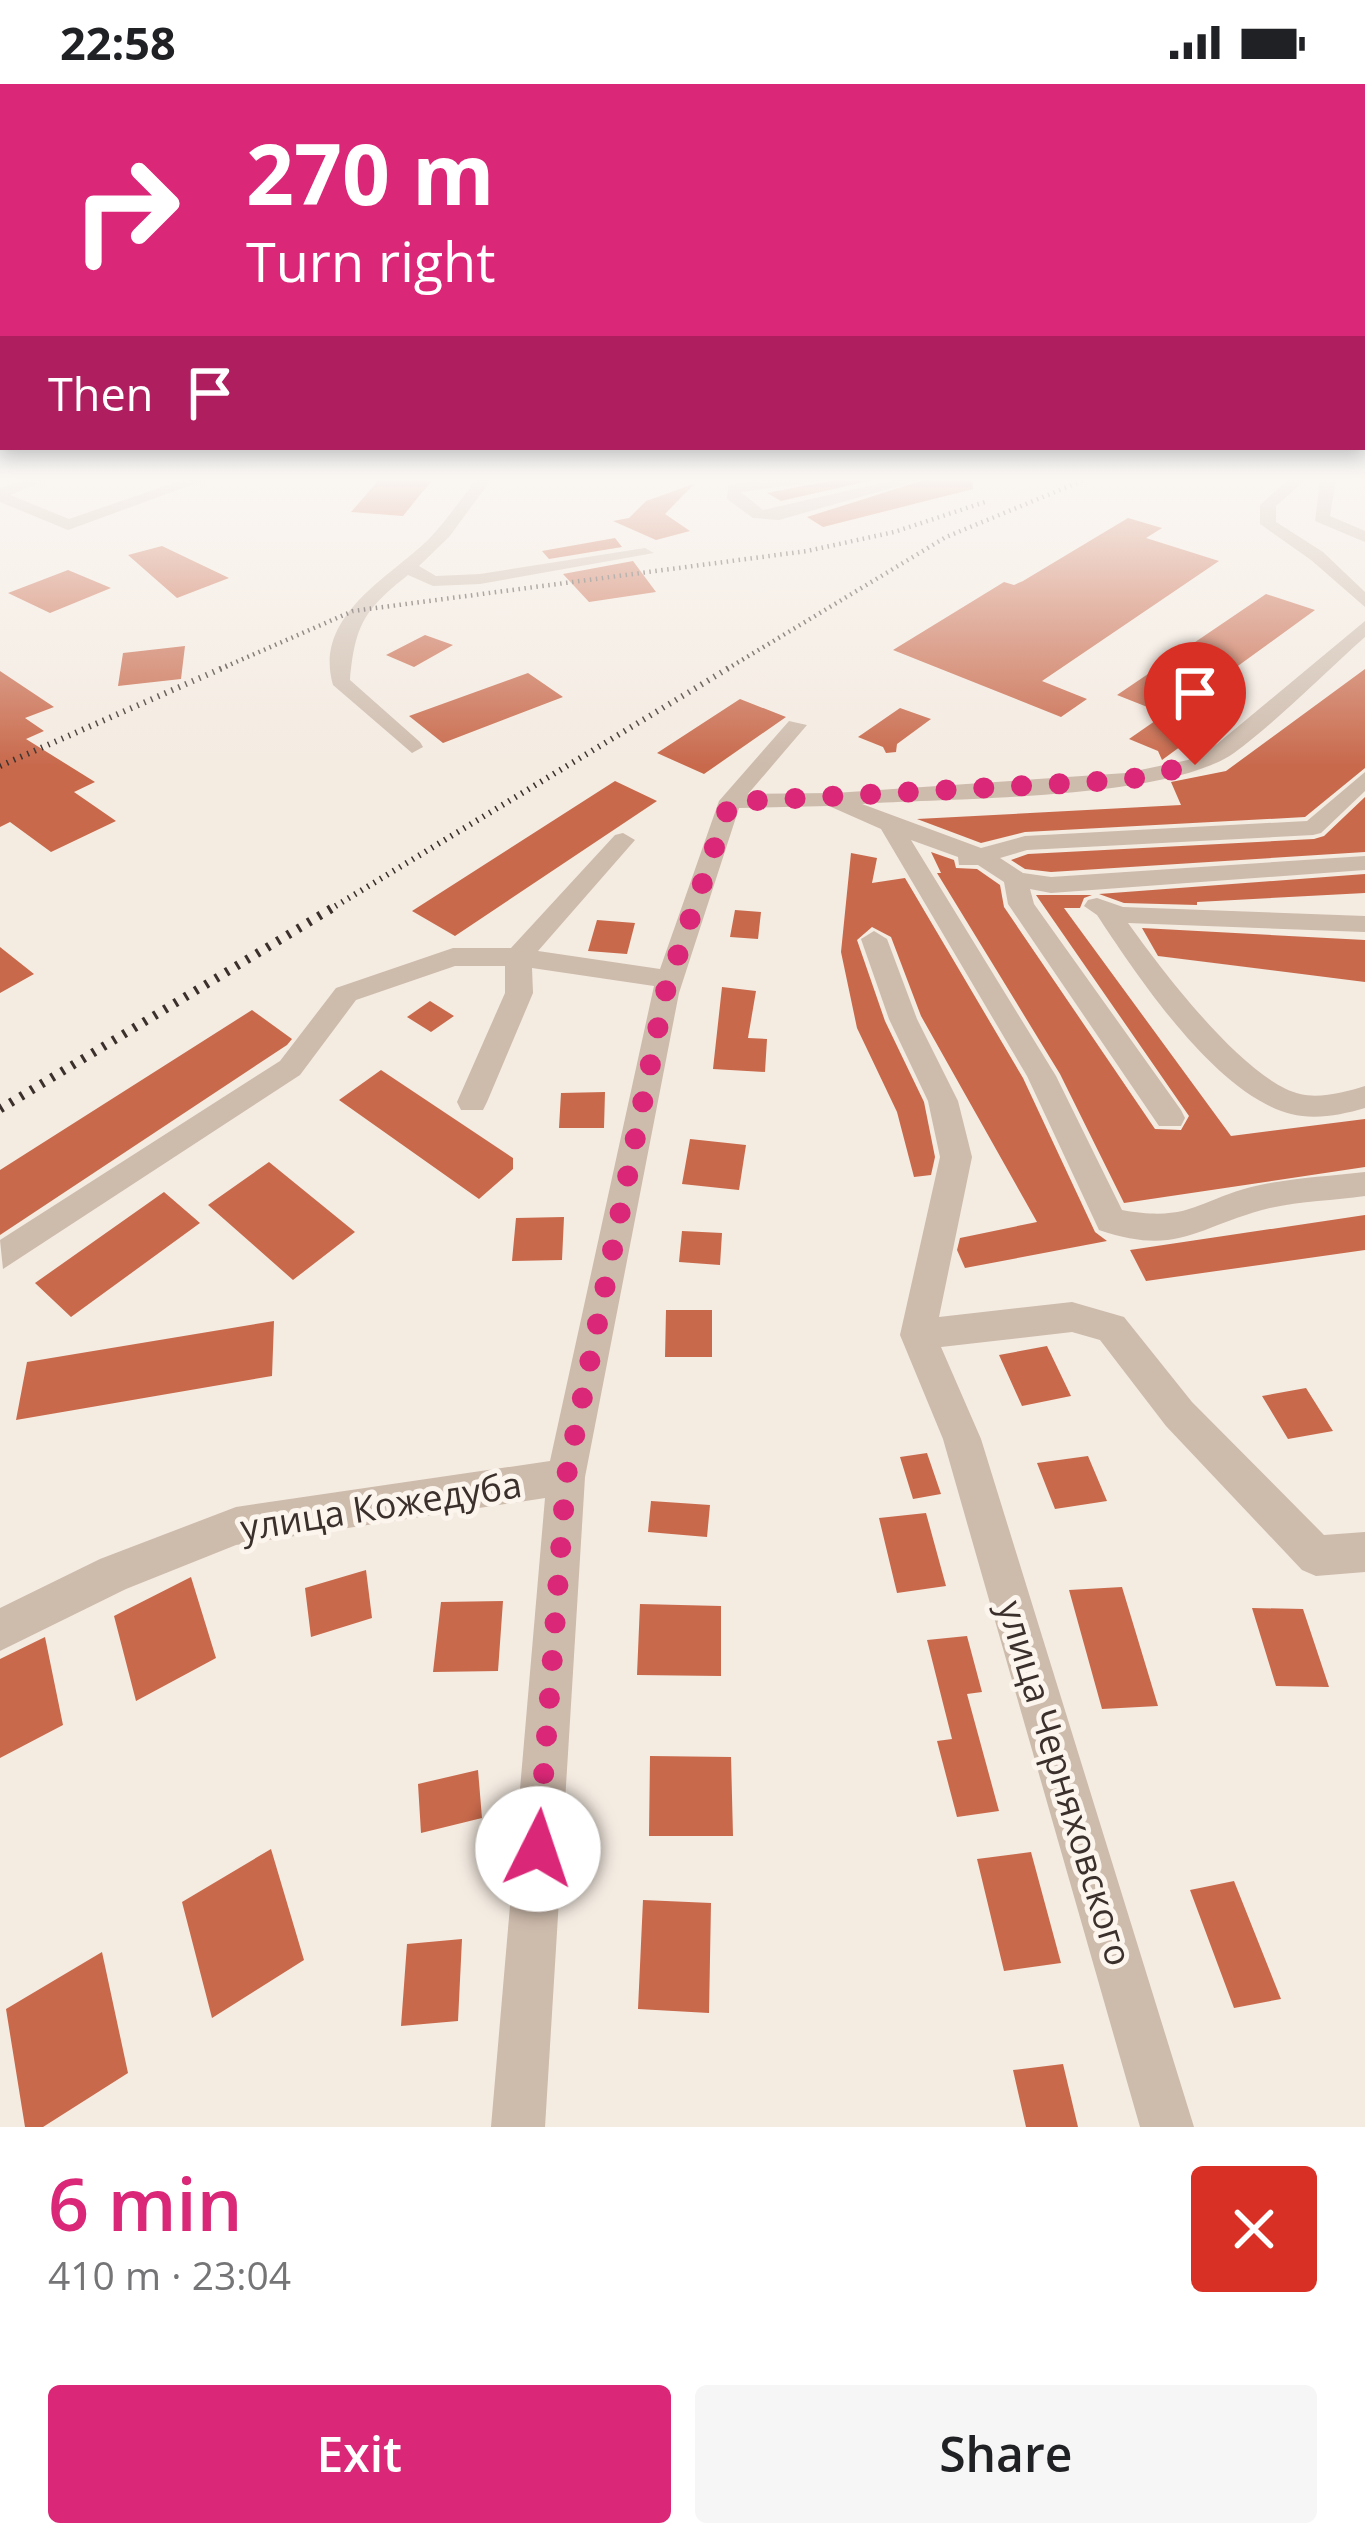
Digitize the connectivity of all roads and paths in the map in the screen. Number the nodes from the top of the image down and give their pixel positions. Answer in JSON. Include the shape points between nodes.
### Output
{"nodes":[{"id":1,"x":395,"y":575,"type":"edge"},
{"id":2,"x":423,"y":575,"type":"edge"},
{"id":3,"x":504,"y":575,"type":"edge"},
{"id":4,"x":1337,"y":575,"type":"edge"},
{"id":5,"x":1365,"y":602,"type":"edge"},
{"id":6,"x":1365,"y":627,"type":"edge"},
{"id":7,"x":796,"y":725,"type":"dead end"},
{"id":8,"x":412,"y":747,"type":"dead end"},
{"id":9,"x":1365,"y":779,"type":"edge"},
{"id":10,"x":832,"y":799,"type":"junction"},
{"id":11,"x":730,"y":802,"type":"junction"},
{"id":12,"x":890,"y":824,"type":"junction"},
{"id":13,"x":622,"y":840,"type":"dead end"},
{"id":14,"x":982,"y":857,"type":"junction"},
{"id":15,"x":1365,"y":863,"type":"edge"},
{"id":16,"x":1016,"y":879,"type":"junction"},
{"id":17,"x":922,"y":881,"type":"junction"},
{"id":18,"x":1069,"y":884,"type":"junction"},
{"id":19,"x":1106,"y":910,"type":"junction"},
{"id":20,"x":1365,"y":924,"type":"edge"},
{"id":21,"x":874,"y":939,"type":"dead end"},
{"id":22,"x":518,"y":957,"type":"junction"},
{"id":23,"x":670,"y":979,"type":"junction"},
{"id":24,"x":1365,"y":1097,"type":"edge"},
{"id":25,"x":472,"y":1102,"type":"dead end"},
{"id":26,"x":1170,"y":1118,"type":"dead end"},
{"id":27,"x":1365,"y":1184,"type":"edge"},
{"id":28,"x":3,"y":1255,"type":"edge"},
{"id":29,"x":918,"y":1335,"type":"junction"},
{"id":30,"x":566,"y":1478,"type":"junction"},
{"id":31,"x":1365,"y":1552,"type":"edge"},
{"id":32,"x":0,"y":1630,"type":"edge"},
{"id":33,"x":518,"y":2127,"type":"edge"},
{"id":34,"x":1167,"y":2127,"type":"edge"}],
"edges":[{"from":1,"to":8,"type":"street","via":[[353,611],[340,681]]},
{"from":2,"to":3,"type":"street"},
{"from":4,"to":5,"type":"street"},
{"from":6,"to":10,"type":"street","via":[[1226,749],[1195,765],[1126,780]]},
{"from":7,"to":11,"type":"street"},
{"from":9,"to":14,"type":"street","via":[[1313,828],[1025,843]]},
{"from":10,"to":11,"type":"street"},
{"from":10,"to":12,"type":"street"},
{"from":11,"to":23,"type":"street"},
{"from":12,"to":14,"type":"street"},
{"from":12,"to":17,"type":"street"},
{"from":13,"to":22,"type":"street"},
{"from":14,"to":16,"type":"street"},
{"from":14,"to":17,"type":"street","via":[[947,862]]},
{"from":15,"to":18,"type":"street"},
{"from":16,"to":18,"type":"street"},
{"from":16,"to":26,"type":"street","via":[[1021,904]]},
{"from":17,"to":27,"type":"street","via":[[1041,1076],[1111,1221],[1159,1230],[1259,1198]]},
{"from":18,"to":19,"type":"street"},
{"from":19,"to":20,"type":"street"},
{"from":19,"to":24,"type":"street","via":[[1139,963],[1255,1081],[1292,1103]]},
{"from":21,"to":29,"type":"street","via":[[943,1100],[956,1156]]},
{"from":22,"to":23,"type":"street"},
{"from":22,"to":25,"type":"street","via":[[519,993]]},
{"from":22,"to":28,"type":"street","via":[[453,957],[346,994],[290,1068]]},
{"from":23,"to":30,"type":"street"},
{"from":29,"to":31,"type":"street","via":[[1072,1317],[1112,1328],[1179,1414],[1316,1556]]},
{"from":29,"to":34,"type":"street","name":"улица Черняховского","via":[[962,1439]]},
{"from":30,"to":32,"type":"street","name":"улица Кожедуба","via":[[236,1526],[114,1573]]},
{"from":30,"to":33,"type":"street"}]}
